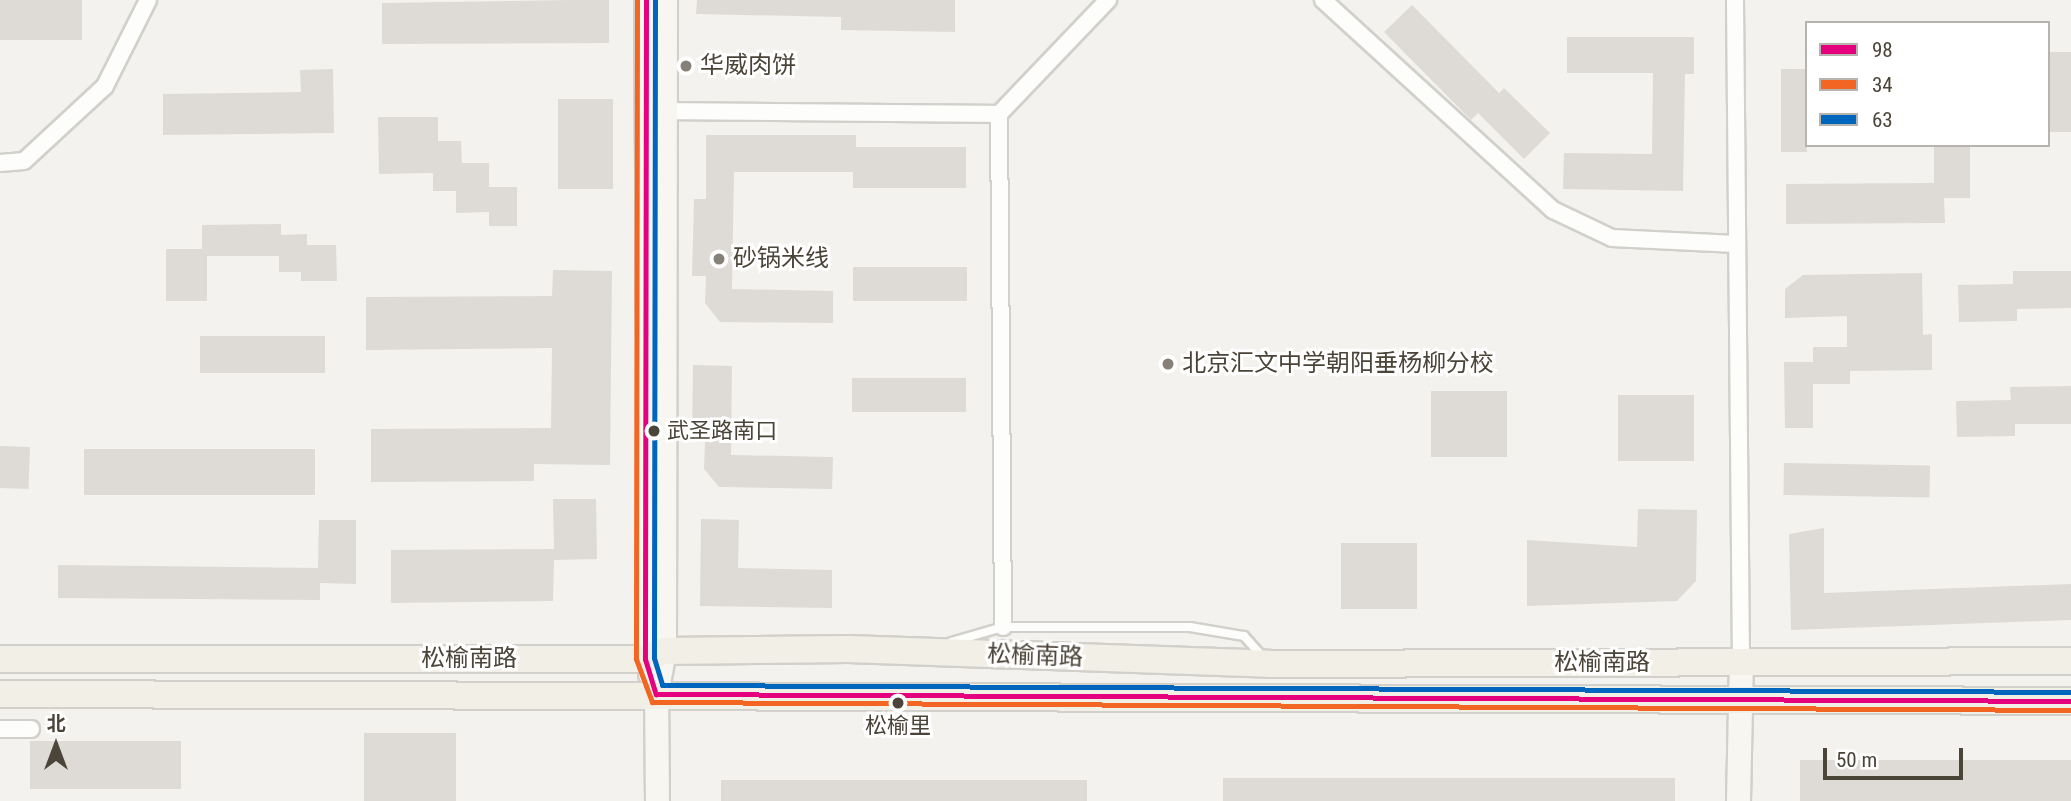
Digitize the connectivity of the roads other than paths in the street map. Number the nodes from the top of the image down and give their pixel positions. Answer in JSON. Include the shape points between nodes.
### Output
{"nodes":[{"id":1,"x":148,"y":0,"type":"edge"},
{"id":2,"x":646,"y":0,"type":"edge"},
{"id":3,"x":665,"y":0,"type":"edge"},
{"id":4,"x":1108,"y":0,"type":"edge"},
{"id":5,"x":1323,"y":0,"type":"edge"},
{"id":6,"x":1735,"y":0,"type":"edge"},
{"id":7,"x":665,"y":111,"type":"junction"},
{"id":8,"x":999,"y":114,"type":"junction"},
{"id":9,"x":0,"y":163,"type":"edge"},
{"id":10,"x":1736,"y":244,"type":"junction"},
{"id":11,"x":1003,"y":627,"type":"junction"},
{"id":12,"x":926,"y":650,"type":"junction"},
{"id":13,"x":655,"y":655,"type":"junction"},
{"id":14,"x":0,"y":659,"type":"edge"},
{"id":15,"x":2071,"y":661,"type":"edge"},
{"id":16,"x":1741,"y":662,"type":"junction"},
{"id":17,"x":1269,"y":664,"type":"junction"},
{"id":18,"x":0,"y":694,"type":"edge"},
{"id":19,"x":656,"y":694,"type":"junction"},
{"id":20,"x":2071,"y":701,"type":"edge"},
{"id":21,"x":1737,"y":702,"type":"junction"},
{"id":22,"x":0,"y":729,"type":"edge"},
{"id":23,"x":31,"y":729,"type":"dead end"},
{"id":24,"x":657,"y":801,"type":"edge"},
{"id":25,"x":1738,"y":801,"type":"edge"}],
"edges":[{"from":1,"to":9,"type":"street","via":[[105,86],[24,161]]},
{"from":2,"to":13,"type":"street"},
{"from":3,"to":7,"type":"street"},
{"from":4,"to":8,"type":"street"},
{"from":5,"to":10,"type":"street","via":[[1553,210],[1612,238]]},
{"from":6,"to":10,"type":"street"},
{"from":7,"to":8,"type":"street"},
{"from":7,"to":13,"type":"street"},
{"from":8,"to":11,"type":"street"},
{"from":10,"to":16,"type":"street"},
{"from":11,"to":12,"type":"lane"},
{"from":11,"to":17,"type":"lane","via":[[1190,627],[1244,636]]},
{"from":12,"to":13,"type":"main road","name":"松榆南路"},
{"from":12,"to":17,"type":"main road","name":"松榆南路"},
{"from":13,"to":14,"type":"main road","name":"松榆南路"},
{"from":13,"to":19,"type":"street"},
{"from":15,"to":16,"type":"main road","name":"松榆南路"},
{"from":16,"to":17,"type":"main road","name":"松榆南路"},
{"from":16,"to":21,"type":"street"},
{"from":18,"to":19,"type":"main road","name":"松榆南路"},
{"from":19,"to":21,"type":"main road","name":"松榆南路"},
{"from":19,"to":24,"type":"street"},
{"from":20,"to":21,"type":"main road","name":"松榆南路"},
{"from":21,"to":25,"type":"street"},
{"from":22,"to":23,"type":"street"}]}
